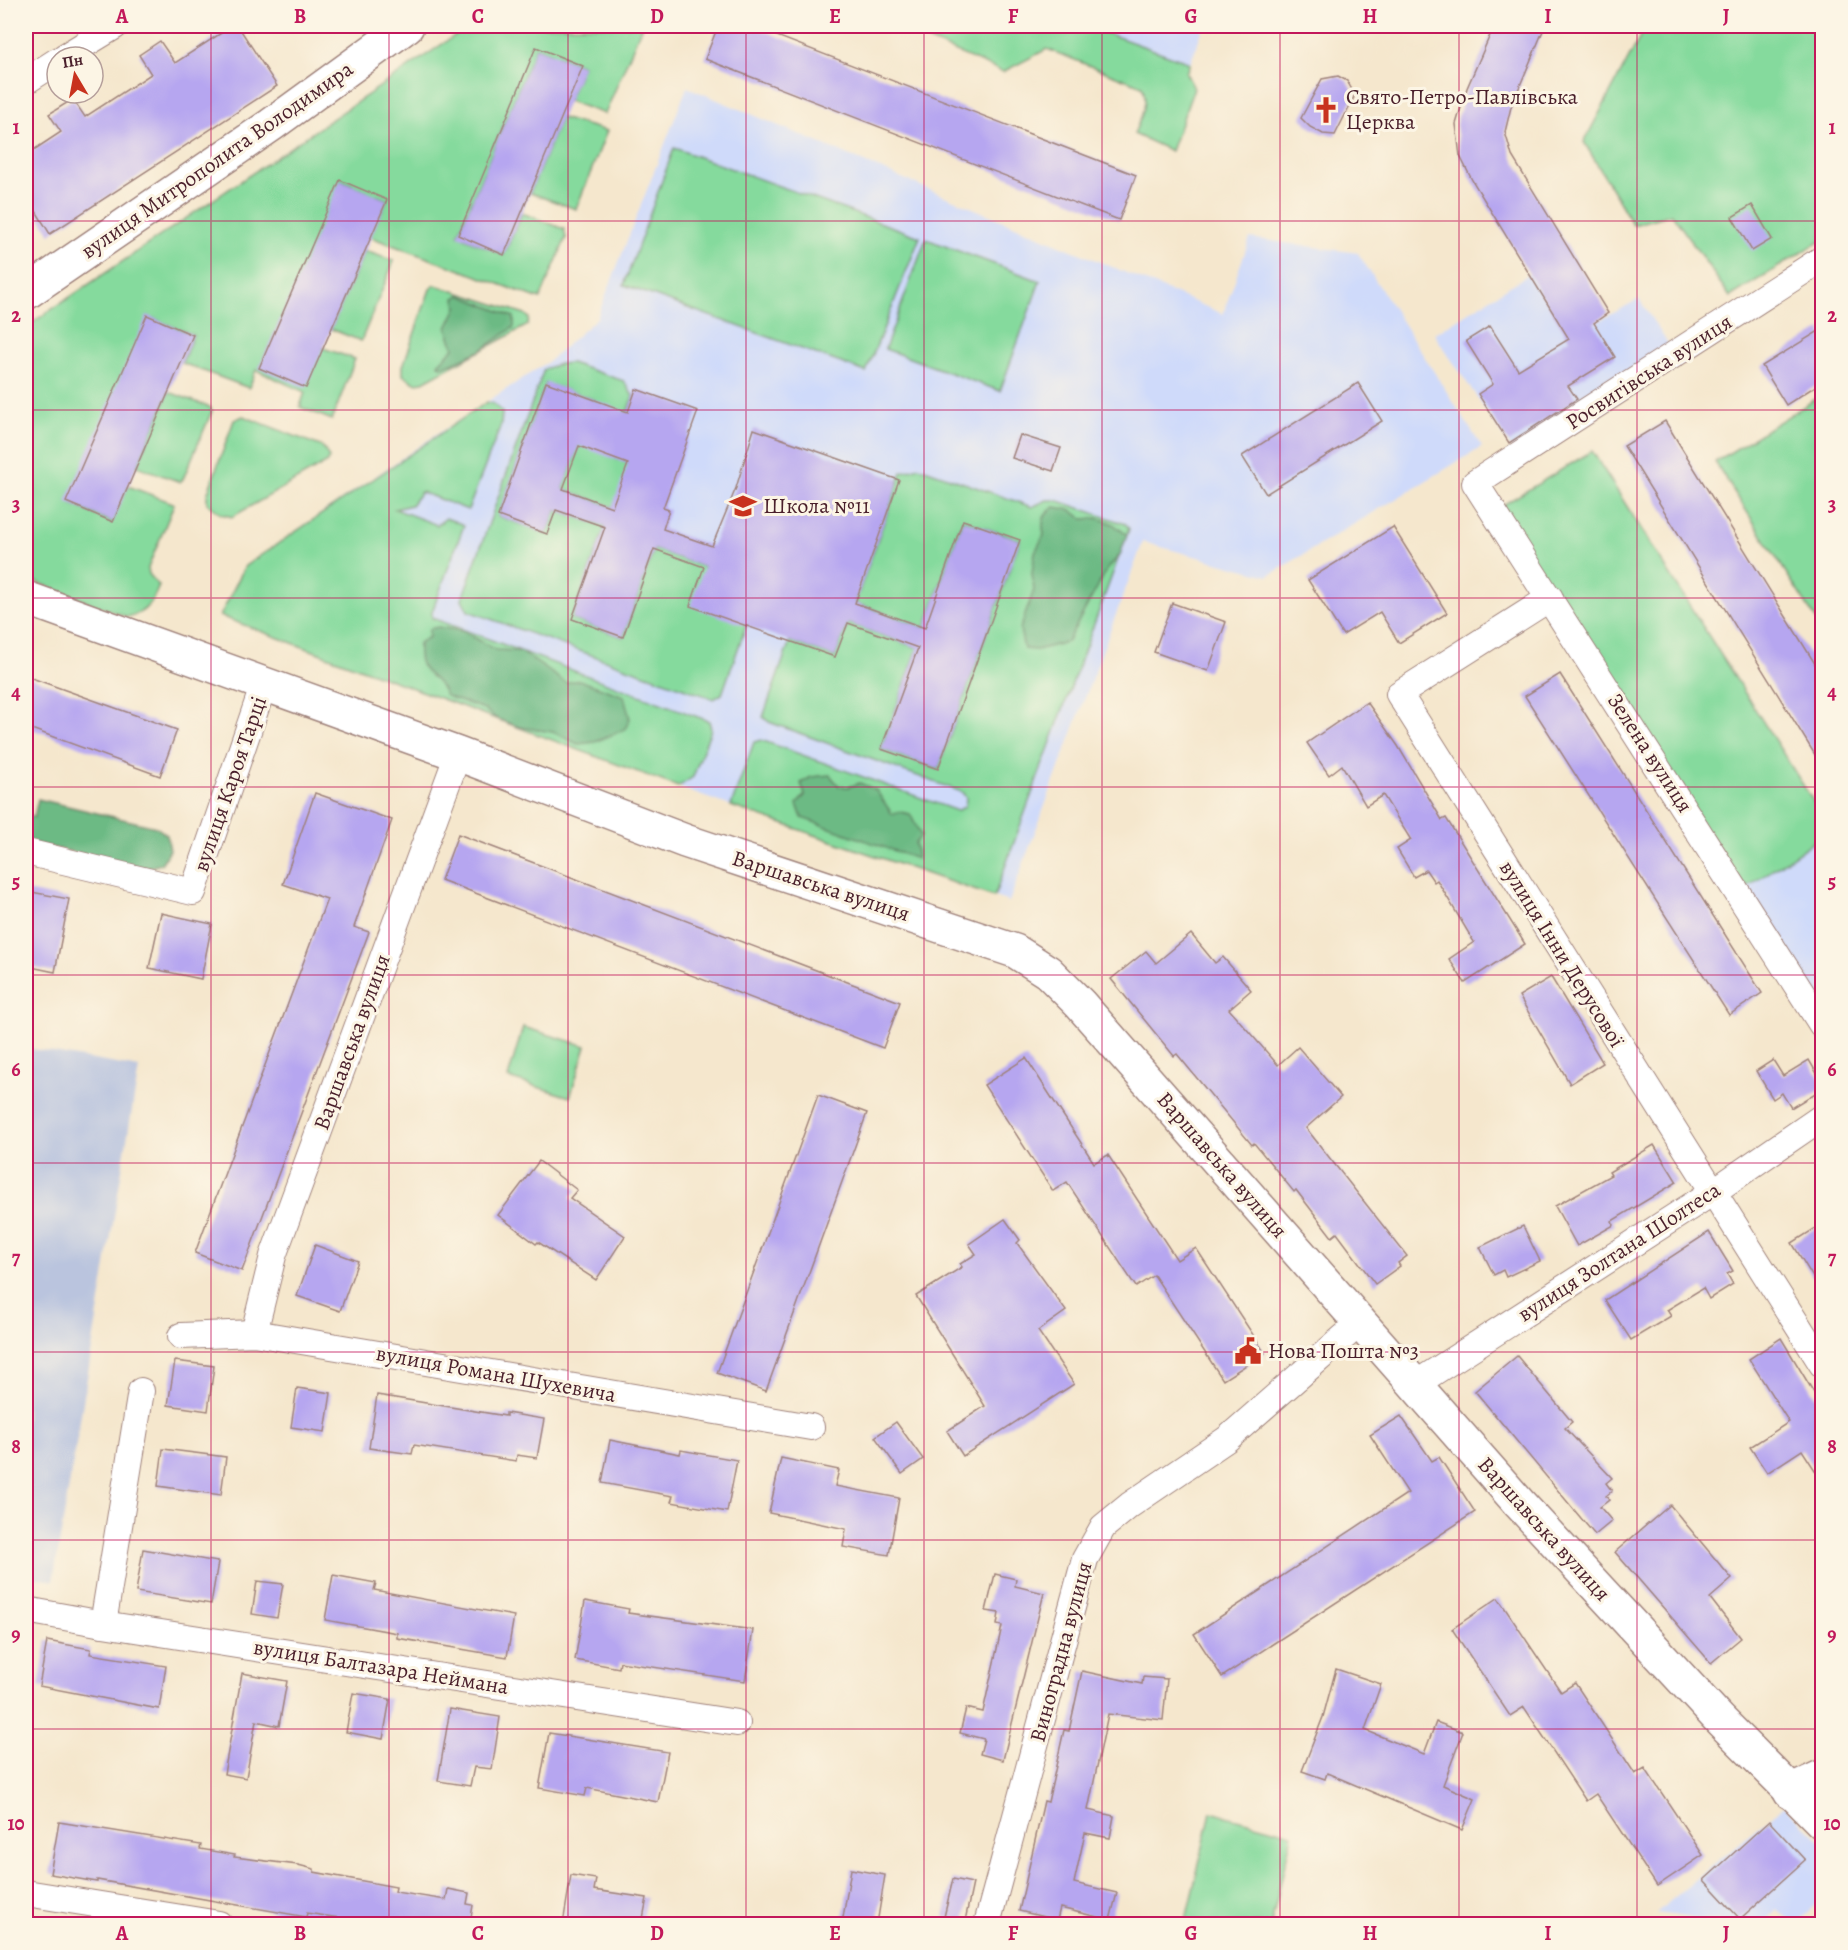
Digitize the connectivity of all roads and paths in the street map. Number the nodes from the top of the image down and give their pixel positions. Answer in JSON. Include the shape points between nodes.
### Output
{"nodes":[{"id":1,"x":115,"y":26,"type":"edge"},
{"id":2,"x":407,"y":26,"type":"edge"},
{"id":3,"x":84,"y":45,"type":"edge"},
{"id":4,"x":45,"y":69,"type":"edge"},
{"id":5,"x":26,"y":81,"type":"edge"},
{"id":6,"x":1822,"y":259,"type":"edge"},
{"id":7,"x":26,"y":293,"type":"edge"},
{"id":8,"x":1475,"y":483,"type":"joint"},
{"id":9,"x":26,"y":598,"type":"edge"},
{"id":10,"x":1550,"y":598,"type":"junction"},
{"id":11,"x":264,"y":684,"type":"junction"},
{"id":12,"x":458,"y":754,"type":"junction"},
{"id":13,"x":26,"y":852,"type":"edge"},
{"id":14,"x":1822,"y":1024,"type":"edge"},
{"id":15,"x":1822,"y":1117,"type":"edge"},
{"id":16,"x":1713,"y":1192,"type":"junction"},
{"id":17,"x":1361,"y":1322,"type":"junction"},
{"id":18,"x":254,"y":1333,"type":"junction"},
{"id":19,"x":181,"y":1336,"type":"dead end"},
{"id":20,"x":1822,"y":1364,"type":"edge"},
{"id":21,"x":1414,"y":1385,"type":"junction"},
{"id":22,"x":141,"y":1391,"type":"dead end"},
{"id":23,"x":811,"y":1427,"type":"dead end"},
{"id":24,"x":26,"y":1610,"type":"edge"},
{"id":25,"x":103,"y":1624,"type":"junction"},
{"id":26,"x":737,"y":1723,"type":"dead end"},
{"id":27,"x":1822,"y":1777,"type":"edge"},
{"id":28,"x":1790,"y":1792,"type":"junction"},
{"id":29,"x":1822,"y":1822,"type":"edge"},
{"id":30,"x":26,"y":1893,"type":"edge"},
{"id":31,"x":219,"y":1924,"type":"edge"},
{"id":32,"x":987,"y":1924,"type":"edge"}],
"edges":[{"from":1,"to":3,"type":"street"},
{"from":2,"to":7,"type":"street","name":"вулиця Митрополита Володимира","via":[[271,125]]},
{"from":4,"to":5,"type":"street"},
{"from":6,"to":8,"type":"street","name":"Росвигівська вулиця"},
{"from":8,"to":10,"type":"street","name":"Зелена вулиця"},
{"from":9,"to":11,"type":"street","name":"Варшавська вулиця"},
{"from":10,"to":14,"type":"street","name":"Зелена вулиця"},
{"from":10,"to":16,"type":"street","name":"вулиця Інни Дерусової","via":[[1399,694]]},
{"from":11,"to":12,"type":"street","name":"Варшавська вулиця"},
{"from":11,"to":13,"type":"street","name":"вулиця Кароя Тарці","via":[[193,892]]},
{"from":12,"to":17,"type":"street","name":"Варшавська вулиця","via":[[685,841],[1015,951],[1048,972],[1080,1004]]},
{"from":12,"to":18,"type":"street","name":"Варшавська вулиця","via":[[273,1256]]},
{"from":15,"to":16,"type":"street","name":"вулиця Золтана Шолтеса"},
{"from":16,"to":20,"type":"street","name":"вулиця Інни Дерусової"},
{"from":16,"to":21,"type":"street","name":"вулиця Золтана Шолтеса"},
{"from":17,"to":21,"type":"street","name":"Варшавська вулиця"},
{"from":17,"to":32,"type":"street","name":"Виноградна вулиця","via":[[1227,1439],[1103,1527],[1085,1559]]},
{"from":18,"to":19,"type":"street","name":"вулиця Романа Шухевича"},
{"from":18,"to":23,"type":"street","name":"вулиця Романа Шухевича"},
{"from":21,"to":28,"type":"street","name":"Варшавська вулиця","via":[[1527,1512]]},
{"from":22,"to":25,"type":"street"},
{"from":24,"to":25,"type":"street","name":"вулиця Балтазара Неймана"},
{"from":25,"to":26,"type":"street","name":"вулиця Балтазара Неймана"},
{"from":27,"to":28,"type":"street"},
{"from":28,"to":29,"type":"street","name":"Варшавська вулиця"},
{"from":30,"to":31,"type":"street"}]}
